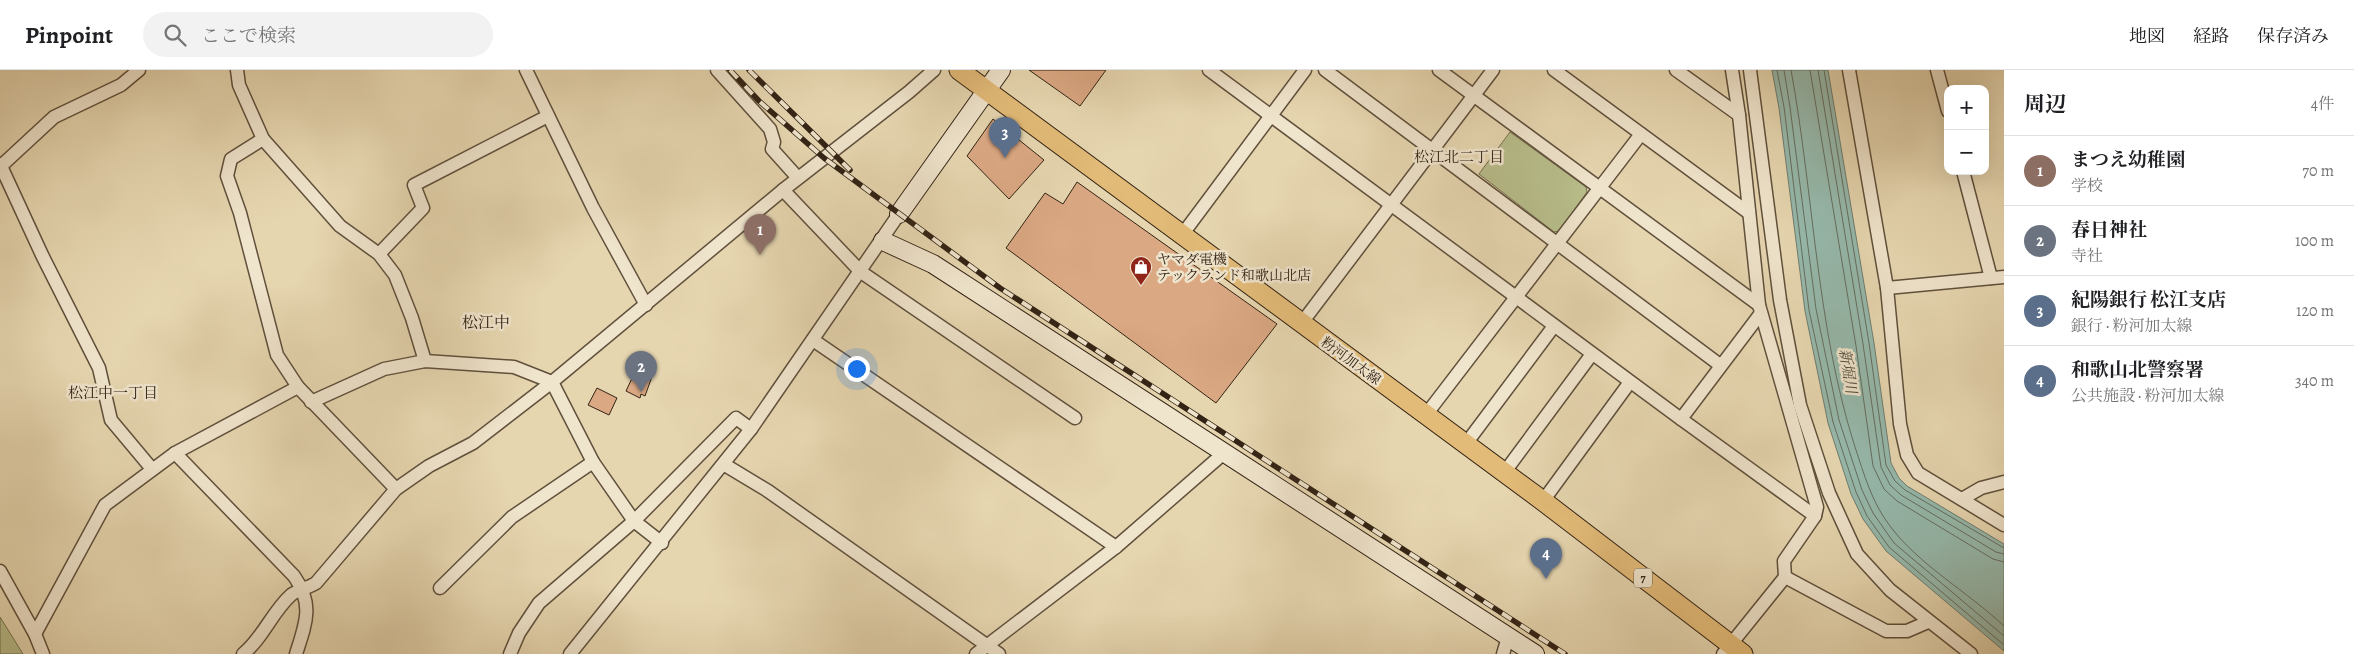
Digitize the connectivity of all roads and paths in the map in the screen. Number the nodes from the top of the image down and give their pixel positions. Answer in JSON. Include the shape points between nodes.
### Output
{"nodes":[{"id":1,"x":139,"y":70,"type":"edge"},
{"id":2,"x":237,"y":70,"type":"edge"},
{"id":3,"x":526,"y":70,"type":"edge"},
{"id":4,"x":717,"y":70,"type":"edge"},
{"id":5,"x":934,"y":70,"type":"edge"},
{"id":6,"x":959,"y":70,"type":"edge"},
{"id":7,"x":1001,"y":70,"type":"edge"},
{"id":8,"x":1209,"y":70,"type":"edge"},
{"id":9,"x":1305,"y":70,"type":"edge"},
{"id":10,"x":1325,"y":70,"type":"edge"},
{"id":11,"x":1439,"y":70,"type":"edge"},
{"id":12,"x":1493,"y":70,"type":"edge"},
{"id":13,"x":1554,"y":70,"type":"edge"},
{"id":14,"x":1676,"y":70,"type":"edge"},
{"id":15,"x":1732,"y":70,"type":"edge"},
{"id":16,"x":1750,"y":70,"type":"edge"},
{"id":17,"x":1849,"y":70,"type":"edge"},
{"id":18,"x":1938,"y":70,"type":"edge"},
{"id":19,"x":986,"y":90,"type":"junction"},
{"id":20,"x":1944,"y":95,"type":"edge"},
{"id":21,"x":1474,"y":96,"type":"junction"},
{"id":22,"x":1739,"y":115,"type":"junction"},
{"id":23,"x":548,"y":116,"type":"junction"},
{"id":24,"x":1271,"y":117,"type":"junction"},
{"id":25,"x":1641,"y":134,"type":"junction"},
{"id":26,"x":263,"y":139,"type":"junction"},
{"id":27,"x":1434,"y":150,"type":"junction"},
{"id":28,"x":0,"y":165,"type":"edge"},
{"id":29,"x":1964,"y":175,"type":"edge"},
{"id":30,"x":798,"y":178,"type":"junction"},
{"id":31,"x":1599,"y":189,"type":"junction"},
{"id":32,"x":783,"y":190,"type":"junction"},
{"id":33,"x":1392,"y":206,"type":"junction"},
{"id":34,"x":1749,"y":213,"type":"junction"},
{"id":35,"x":900,"y":214,"type":"joint"},
{"id":36,"x":1182,"y":235,"type":"junction"},
{"id":37,"x":882,"y":241,"type":"junction"},
{"id":38,"x":1558,"y":244,"type":"junction"},
{"id":39,"x":379,"y":254,"type":"junction"},
{"id":40,"x":861,"y":272,"type":"junction"},
{"id":41,"x":2004,"y":277,"type":"edge"},
{"id":42,"x":1991,"y":278,"type":"junction"},
{"id":43,"x":1887,"y":288,"type":"junction"},
{"id":44,"x":1516,"y":299,"type":"junction"},
{"id":45,"x":646,"y":305,"type":"junction"},
{"id":46,"x":1760,"y":309,"type":"junction"},
{"id":47,"x":1301,"y":324,"type":"junction"},
{"id":48,"x":1554,"y":326,"type":"junction"},
{"id":49,"x":813,"y":340,"type":"junction"},
{"id":50,"x":1592,"y":354,"type":"junction"},
{"id":51,"x":426,"y":361,"type":"junction"},
{"id":52,"x":1720,"y":365,"type":"junction"},
{"id":53,"x":552,"y":382,"type":"junction"},
{"id":54,"x":1630,"y":382,"type":"junction"},
{"id":55,"x":298,"y":387,"type":"junction"},
{"id":56,"x":311,"y":402,"type":"junction"},
{"id":57,"x":1425,"y":416,"type":"junction"},
{"id":58,"x":1075,"y":418,"type":"dead end"},
{"id":59,"x":1681,"y":419,"type":"junction"},
{"id":60,"x":751,"y":429,"type":"junction"},
{"id":61,"x":1465,"y":445,"type":"junction"},
{"id":62,"x":175,"y":453,"type":"junction"},
{"id":63,"x":1224,"y":453,"type":"junction"},
{"id":64,"x":593,"y":462,"type":"junction"},
{"id":65,"x":725,"y":465,"type":"junction"},
{"id":66,"x":152,"y":469,"type":"junction"},
{"id":67,"x":1504,"y":473,"type":"junction"},
{"id":68,"x":2004,"y":482,"type":"edge"},
{"id":69,"x":396,"y":489,"type":"junction"},
{"id":70,"x":1962,"y":499,"type":"junction"},
{"id":71,"x":1543,"y":501,"type":"junction"},
{"id":72,"x":1815,"y":516,"type":"junction"},
{"id":73,"x":634,"y":521,"type":"junction"},
{"id":74,"x":2004,"y":525,"type":"edge"},
{"id":75,"x":662,"y":543,"type":"junction"},
{"id":76,"x":1116,"y":547,"type":"junction"},
{"id":77,"x":0,"y":571,"type":"edge"},
{"id":78,"x":1785,"y":577,"type":"junction"},
{"id":79,"x":440,"y":588,"type":"dead end"},
{"id":80,"x":305,"y":591,"type":"junction"},
{"id":81,"x":1928,"y":622,"type":"junction"},
{"id":82,"x":35,"y":634,"type":"junction"},
{"id":83,"x":1508,"y":637,"type":"junction"},
{"id":84,"x":987,"y":644,"type":"junction"},
{"id":85,"x":1732,"y":651,"type":"edge"},
{"id":86,"x":43,"y":654,"type":"edge"},
{"id":87,"x":243,"y":654,"type":"edge"},
{"id":88,"x":296,"y":654,"type":"edge"},
{"id":89,"x":510,"y":654,"type":"edge"},
{"id":90,"x":570,"y":654,"type":"edge"},
{"id":91,"x":976,"y":654,"type":"edge"},
{"id":92,"x":998,"y":654,"type":"edge"},
{"id":93,"x":1503,"y":654,"type":"edge"},
{"id":94,"x":1534,"y":654,"type":"edge"},
{"id":95,"x":1971,"y":654,"type":"edge"}],
"edges":[{"from":1,"to":28,"type":"street","via":[[121,85],[54,117]]},
{"from":2,"to":26,"type":"street","via":[[239,85]]},
{"from":3,"to":23,"type":"street"},
{"from":4,"to":30,"type":"street","via":[[770,129],[774,142],[772,150]]},
{"from":5,"to":30,"type":"street"},
{"from":6,"to":19,"type":"main road","name":"粉河加太線","number":"7"},
{"from":7,"to":19,"type":"street"},
{"from":8,"to":24,"type":"street"},
{"from":9,"to":24,"type":"street"},
{"from":10,"to":27,"type":"street"},
{"from":11,"to":21,"type":"street"},
{"from":12,"to":21,"type":"street"},
{"from":13,"to":25,"type":"street"},
{"from":14,"to":22,"type":"street"},
{"from":15,"to":22,"type":"street"},
{"from":16,"to":81,"type":"street","via":[[1780,300],[1800,405],[1828,493],[1857,554],[1890,590]]},
{"from":17,"to":43,"type":"street"},
{"from":18,"to":20,"type":"street"},
{"from":19,"to":35,"type":"street"},
{"from":19,"to":36,"type":"main road","name":"粉河加太線","number":"7"},
{"from":21,"to":27,"type":"street"},
{"from":21,"to":31,"type":"street"},
{"from":22,"to":34,"type":"street"},
{"from":23,"to":39,"type":"street","via":[[414,185],[423,208]]},
{"from":23,"to":45,"type":"street"},
{"from":24,"to":33,"type":"street"},
{"from":24,"to":36,"type":"street"},
{"from":25,"to":31,"type":"street"},
{"from":25,"to":34,"type":"street"},
{"from":26,"to":39,"type":"street","via":[[340,226]]},
{"from":26,"to":55,"type":"street","via":[[231,159],[227,176],[240,213],[277,355]]},
{"from":27,"to":33,"type":"street"},
{"from":27,"to":38,"type":"street"},
{"from":28,"to":66,"type":"street","via":[[99,368],[111,420]]},
{"from":29,"to":42,"type":"street"},
{"from":30,"to":32,"type":"street"},
{"from":31,"to":38,"type":"street"},
{"from":31,"to":46,"type":"street"},
{"from":32,"to":40,"type":"street"},
{"from":32,"to":45,"type":"street"},
{"from":33,"to":44,"type":"street"},
{"from":33,"to":47,"type":"street"},
{"from":34,"to":46,"type":"street"},
{"from":35,"to":37,"type":"street"},
{"from":36,"to":47,"type":"main road","name":"粉河加太線","number":"7"},
{"from":37,"to":40,"type":"street"},
{"from":37,"to":63,"type":"street","via":[[933,264]]},
{"from":38,"to":44,"type":"street"},
{"from":38,"to":52,"type":"street"},
{"from":39,"to":51,"type":"street","via":[[395,275]]},
{"from":40,"to":49,"type":"street"},
{"from":40,"to":58,"type":"street"},
{"from":41,"to":42,"type":"street"},
{"from":42,"to":43,"type":"street"},
{"from":43,"to":70,"type":"street","via":[[1906,455],[1918,473]]},
{"from":44,"to":48,"type":"street"},
{"from":44,"to":57,"type":"street"},
{"from":45,"to":53,"type":"street"},
{"from":46,"to":52,"type":"street"},
{"from":46,"to":72,"type":"street","via":[[1817,507]]},
{"from":47,"to":57,"type":"main road","name":"粉河加太線","number":"7"},
{"from":48,"to":50,"type":"street"},
{"from":48,"to":61,"type":"street"},
{"from":49,"to":60,"type":"street"},
{"from":49,"to":76,"type":"street"},
{"from":50,"to":54,"type":"street"},
{"from":50,"to":67,"type":"street"},
{"from":51,"to":53,"type":"street","via":[[514,366]]},
{"from":51,"to":56,"type":"street","via":[[384,369]]},
{"from":52,"to":59,"type":"street"},
{"from":53,"to":64,"type":"street"},
{"from":53,"to":69,"type":"street","via":[[473,443]]},
{"from":54,"to":59,"type":"street"},
{"from":54,"to":71,"type":"street"},
{"from":55,"to":56,"type":"street"},
{"from":55,"to":62,"type":"street"},
{"from":56,"to":69,"type":"street"},
{"from":57,"to":61,"type":"main road","name":"粉河加太線","number":"7"},
{"from":59,"to":72,"type":"street"},
{"from":60,"to":65,"type":"street"},
{"from":60,"to":73,"type":"street","via":[[736,418]]},
{"from":61,"to":67,"type":"main road","name":"粉河加太線","number":"7"},
{"from":62,"to":66,"type":"street"},
{"from":62,"to":80,"type":"street"},
{"from":63,"to":76,"type":"street"},
{"from":63,"to":83,"type":"street"},
{"from":64,"to":73,"type":"street"},
{"from":64,"to":79,"type":"street","via":[[512,517]]},
{"from":65,"to":75,"type":"street"},
{"from":65,"to":84,"type":"street","via":[[768,491]]},
{"from":66,"to":82,"type":"street","via":[[105,505]]},
{"from":67,"to":71,"type":"main road","name":"粉河加太線","number":"7"},
{"from":68,"to":70,"type":"street","via":[[1981,488]]},
{"from":69,"to":80,"type":"street","via":[[316,583]]},
{"from":70,"to":74,"type":"street"},
{"from":71,"to":85,"type":"main road","name":"粉河加太線","number":"7"},
{"from":72,"to":78,"type":"street","via":[[1784,560]]},
{"from":73,"to":75,"type":"street"},
{"from":73,"to":89,"type":"street","via":[[540,603],[519,633]]},
{"from":75,"to":90,"type":"street"},
{"from":76,"to":84,"type":"street"},
{"from":77,"to":82,"type":"street"},
{"from":78,"to":81,"type":"street","via":[[1886,631],[1907,631]]},
{"from":78,"to":85,"type":"street"},
{"from":80,"to":87,"type":"street","via":[[293,593]]},
{"from":80,"to":88,"type":"street","via":[[307,619]]},
{"from":81,"to":95,"type":"street"},
{"from":82,"to":86,"type":"street"},
{"from":83,"to":93,"type":"street"},
{"from":83,"to":94,"type":"street"},
{"from":84,"to":91,"type":"street"},
{"from":84,"to":92,"type":"street"}]}
